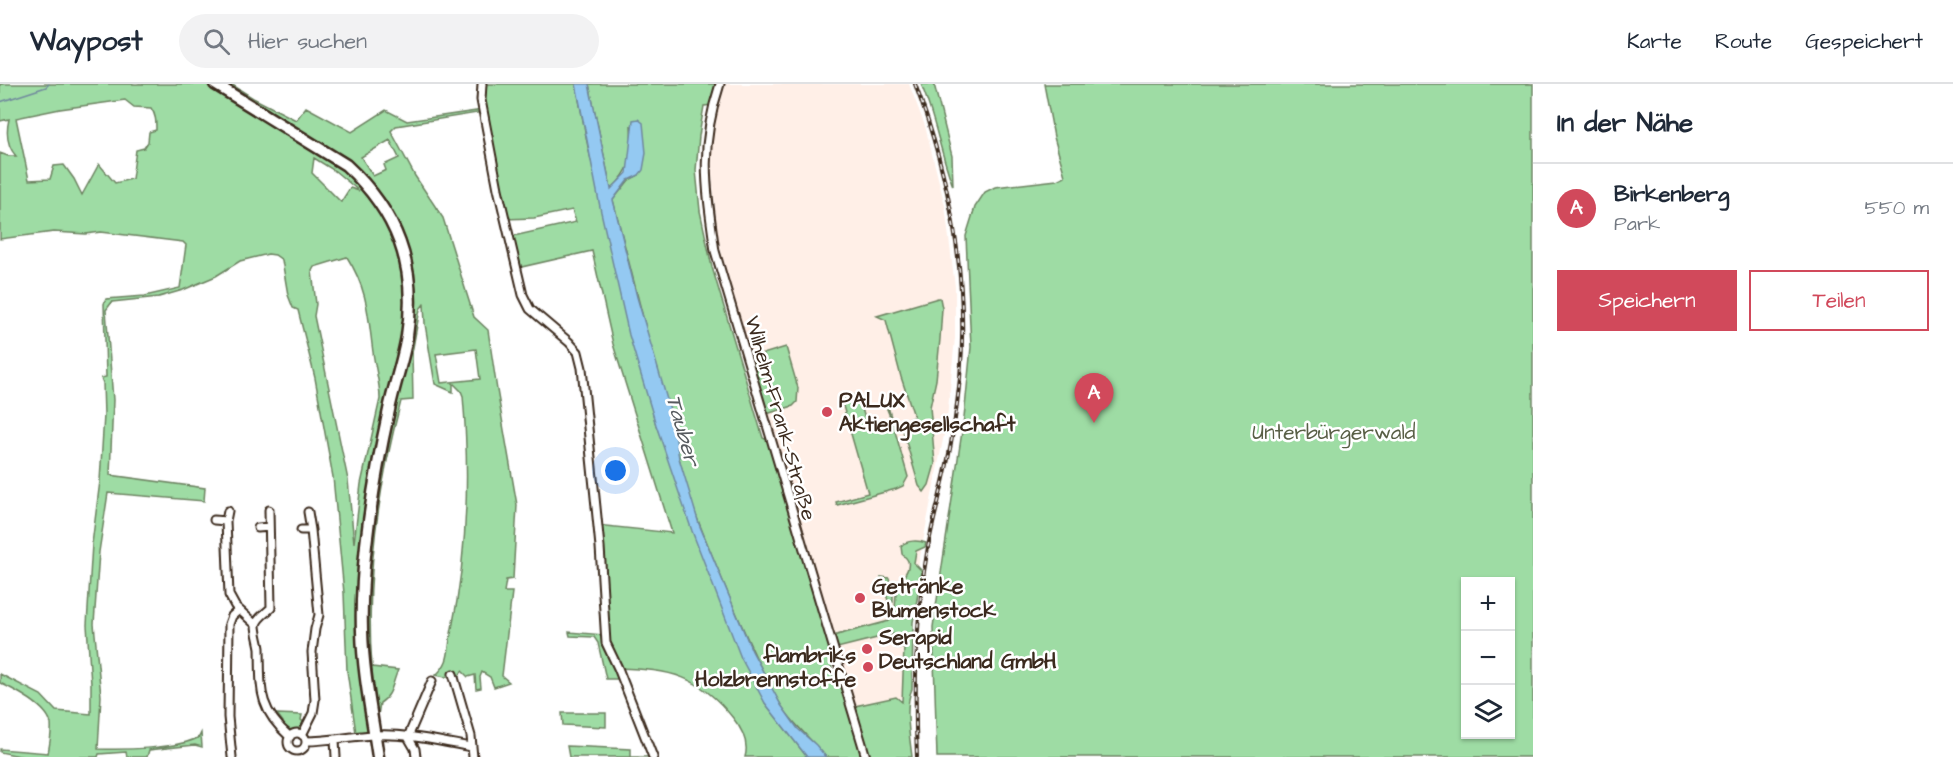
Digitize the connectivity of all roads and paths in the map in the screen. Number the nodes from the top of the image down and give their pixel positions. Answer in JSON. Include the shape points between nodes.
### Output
{"nodes":[{"id":1,"x":215,"y":84,"type":"edge"},
{"id":2,"x":482,"y":84,"type":"edge"},
{"id":3,"x":720,"y":84,"type":"edge"},
{"id":4,"x":269,"y":510,"type":"dead end"},
{"id":5,"x":228,"y":511,"type":"dead end"},
{"id":6,"x":308,"y":512,"type":"dead end"},
{"id":7,"x":214,"y":520,"type":"dead end"},
{"id":8,"x":226,"y":520,"type":"junction"},
{"id":9,"x":258,"y":528,"type":"dead end"},
{"id":10,"x":269,"y":528,"type":"junction"},
{"id":11,"x":301,"y":530,"type":"dead end"},
{"id":12,"x":311,"y":530,"type":"junction"},
{"id":13,"x":238,"y":610,"type":"junction"},
{"id":14,"x":256,"y":625,"type":"junction"},
{"id":15,"x":453,"y":674,"type":"dead end"},
{"id":16,"x":432,"y":681,"type":"dead end"},
{"id":17,"x":375,"y":735,"type":"junction"},
{"id":18,"x":290,"y":737,"type":"junction"},
{"id":19,"x":408,"y":737,"type":"junction"},
{"id":20,"x":304,"y":738,"type":"junction"},
{"id":21,"x":335,"y":740,"type":"junction"},
{"id":22,"x":472,"y":747,"type":"junction"},
{"id":23,"x":292,"y":754,"type":"edge"},
{"id":24,"x":232,"y":757,"type":"edge"},
{"id":25,"x":336,"y":757,"type":"edge"},
{"id":26,"x":378,"y":757,"type":"edge"},
{"id":27,"x":416,"y":757,"type":"edge"},
{"id":28,"x":473,"y":757,"type":"edge"},
{"id":29,"x":653,"y":757,"type":"edge"},
{"id":30,"x":866,"y":757,"type":"edge"}],
"edges":[{"from":1,"to":17,"type":"main road","via":[[346,165],[362,179],[389,217],[408,267],[411,292],[407,335],[378,462],[366,545],[363,657]]},
{"from":2,"to":29,"type":"street","via":[[481,100],[498,189],[523,296],[530,309],[569,342],[579,357],[585,384],[606,643]]},
{"from":3,"to":30,"type":"street","name":"Wilhelm-Frank-Straße","via":[[705,159],[715,251]]},
{"from":4,"to":10,"type":"street"},
{"from":5,"to":8,"type":"street"},
{"from":6,"to":12,"type":"street"},
{"from":7,"to":8,"type":"street"},
{"from":8,"to":13,"type":"street","via":[[229,595]]},
{"from":9,"to":10,"type":"street"},
{"from":10,"to":14,"type":"street","via":[[272,608]]},
{"from":11,"to":12,"type":"street"},
{"from":12,"to":20,"type":"street","via":[[320,615],[312,652],[315,700]]},
{"from":13,"to":14,"type":"street"},
{"from":13,"to":24,"type":"street","via":[[229,624],[228,717]]},
{"from":14,"to":18,"type":"street","via":[[262,699],[269,714]]},
{"from":15,"to":22,"type":"street"},
{"from":16,"to":19,"type":"street"},
{"from":17,"to":19,"type":"street"},
{"from":17,"to":21,"type":"street"},
{"from":17,"to":26,"type":"main road"},
{"from":18,"to":20,"type":"street","via":[[296,733]]},
{"from":18,"to":23,"type":"street"},
{"from":19,"to":22,"type":"street"},
{"from":19,"to":27,"type":"street"},
{"from":20,"to":21,"type":"street"},
{"from":20,"to":23,"type":"street","via":[[302,749]]},
{"from":21,"to":25,"type":"street"},
{"from":22,"to":28,"type":"street"}]}
